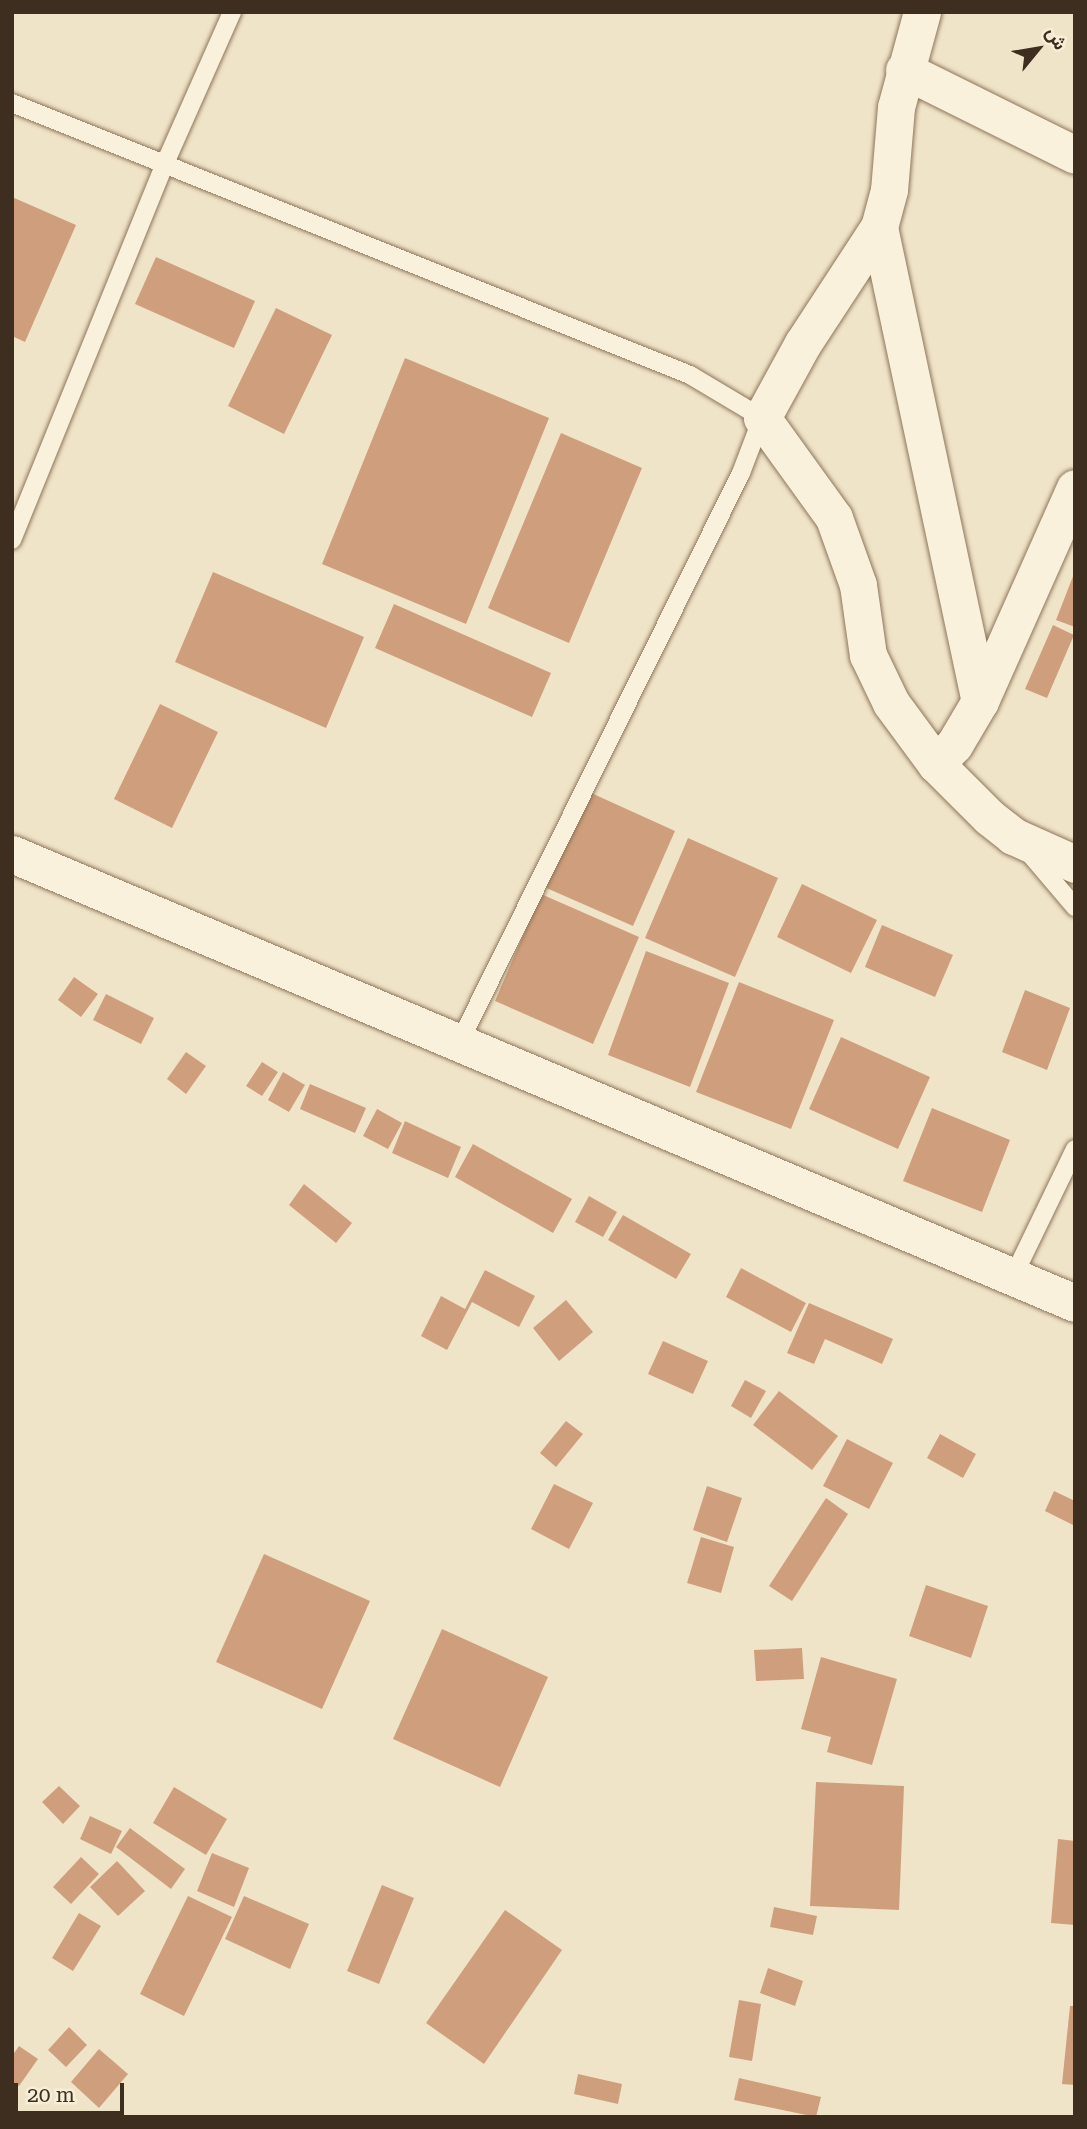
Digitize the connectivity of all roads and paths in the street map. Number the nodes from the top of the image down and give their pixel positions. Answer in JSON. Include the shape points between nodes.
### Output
{"nodes":[{"id":1,"x":232,"y":12,"type":"edge"},
{"id":2,"x":922,"y":12,"type":"edge"},
{"id":3,"x":904,"y":70,"type":"junction"},
{"id":4,"x":12,"y":103,"type":"edge"},
{"id":5,"x":1075,"y":155,"type":"edge"},
{"id":6,"x":163,"y":168,"type":"junction"},
{"id":7,"x":879,"y":227,"type":"junction"},
{"id":8,"x":762,"y":418,"type":"junction"},
{"id":9,"x":1075,"y":488,"type":"edge"},
{"id":10,"x":12,"y":540,"type":"edge"},
{"id":11,"x":980,"y":701,"type":"junction"},
{"id":12,"x":936,"y":764,"type":"junction"},
{"id":13,"x":1013,"y":836,"type":"junction"},
{"id":14,"x":12,"y":854,"type":"edge"},
{"id":15,"x":1075,"y":864,"type":"edge"},
{"id":16,"x":1075,"y":906,"type":"edge"},
{"id":17,"x":458,"y":1043,"type":"junction"},
{"id":18,"x":1075,"y":1149,"type":"edge"},
{"id":19,"x":1013,"y":1277,"type":"junction"},
{"id":20,"x":1075,"y":1303,"type":"edge"}],
"edges":[{"from":1,"to":6,"type":"lane"},
{"from":2,"to":3,"type":"street"},
{"from":3,"to":5,"type":"street"},
{"from":3,"to":7,"type":"street","via":[[889,190]]},
{"from":4,"to":6,"type":"lane"},
{"from":6,"to":8,"type":"lane","via":[[690,375]]},
{"from":6,"to":10,"type":"lane"},
{"from":7,"to":8,"type":"street","via":[[803,343]]},
{"from":7,"to":11,"type":"street"},
{"from":8,"to":12,"type":"street","via":[[834,518],[858,585],[863,637],[872,666],[891,702]]},
{"from":8,"to":17,"type":"lane","via":[[741,473]]},
{"from":9,"to":11,"type":"street"},
{"from":11,"to":12,"type":"street","via":[[954,745]]},
{"from":12,"to":13,"type":"street"},
{"from":13,"to":15,"type":"street"},
{"from":13,"to":16,"type":"lane"},
{"from":14,"to":17,"type":"street"},
{"from":17,"to":19,"type":"street"},
{"from":18,"to":19,"type":"lane"},
{"from":19,"to":20,"type":"street"}]}
